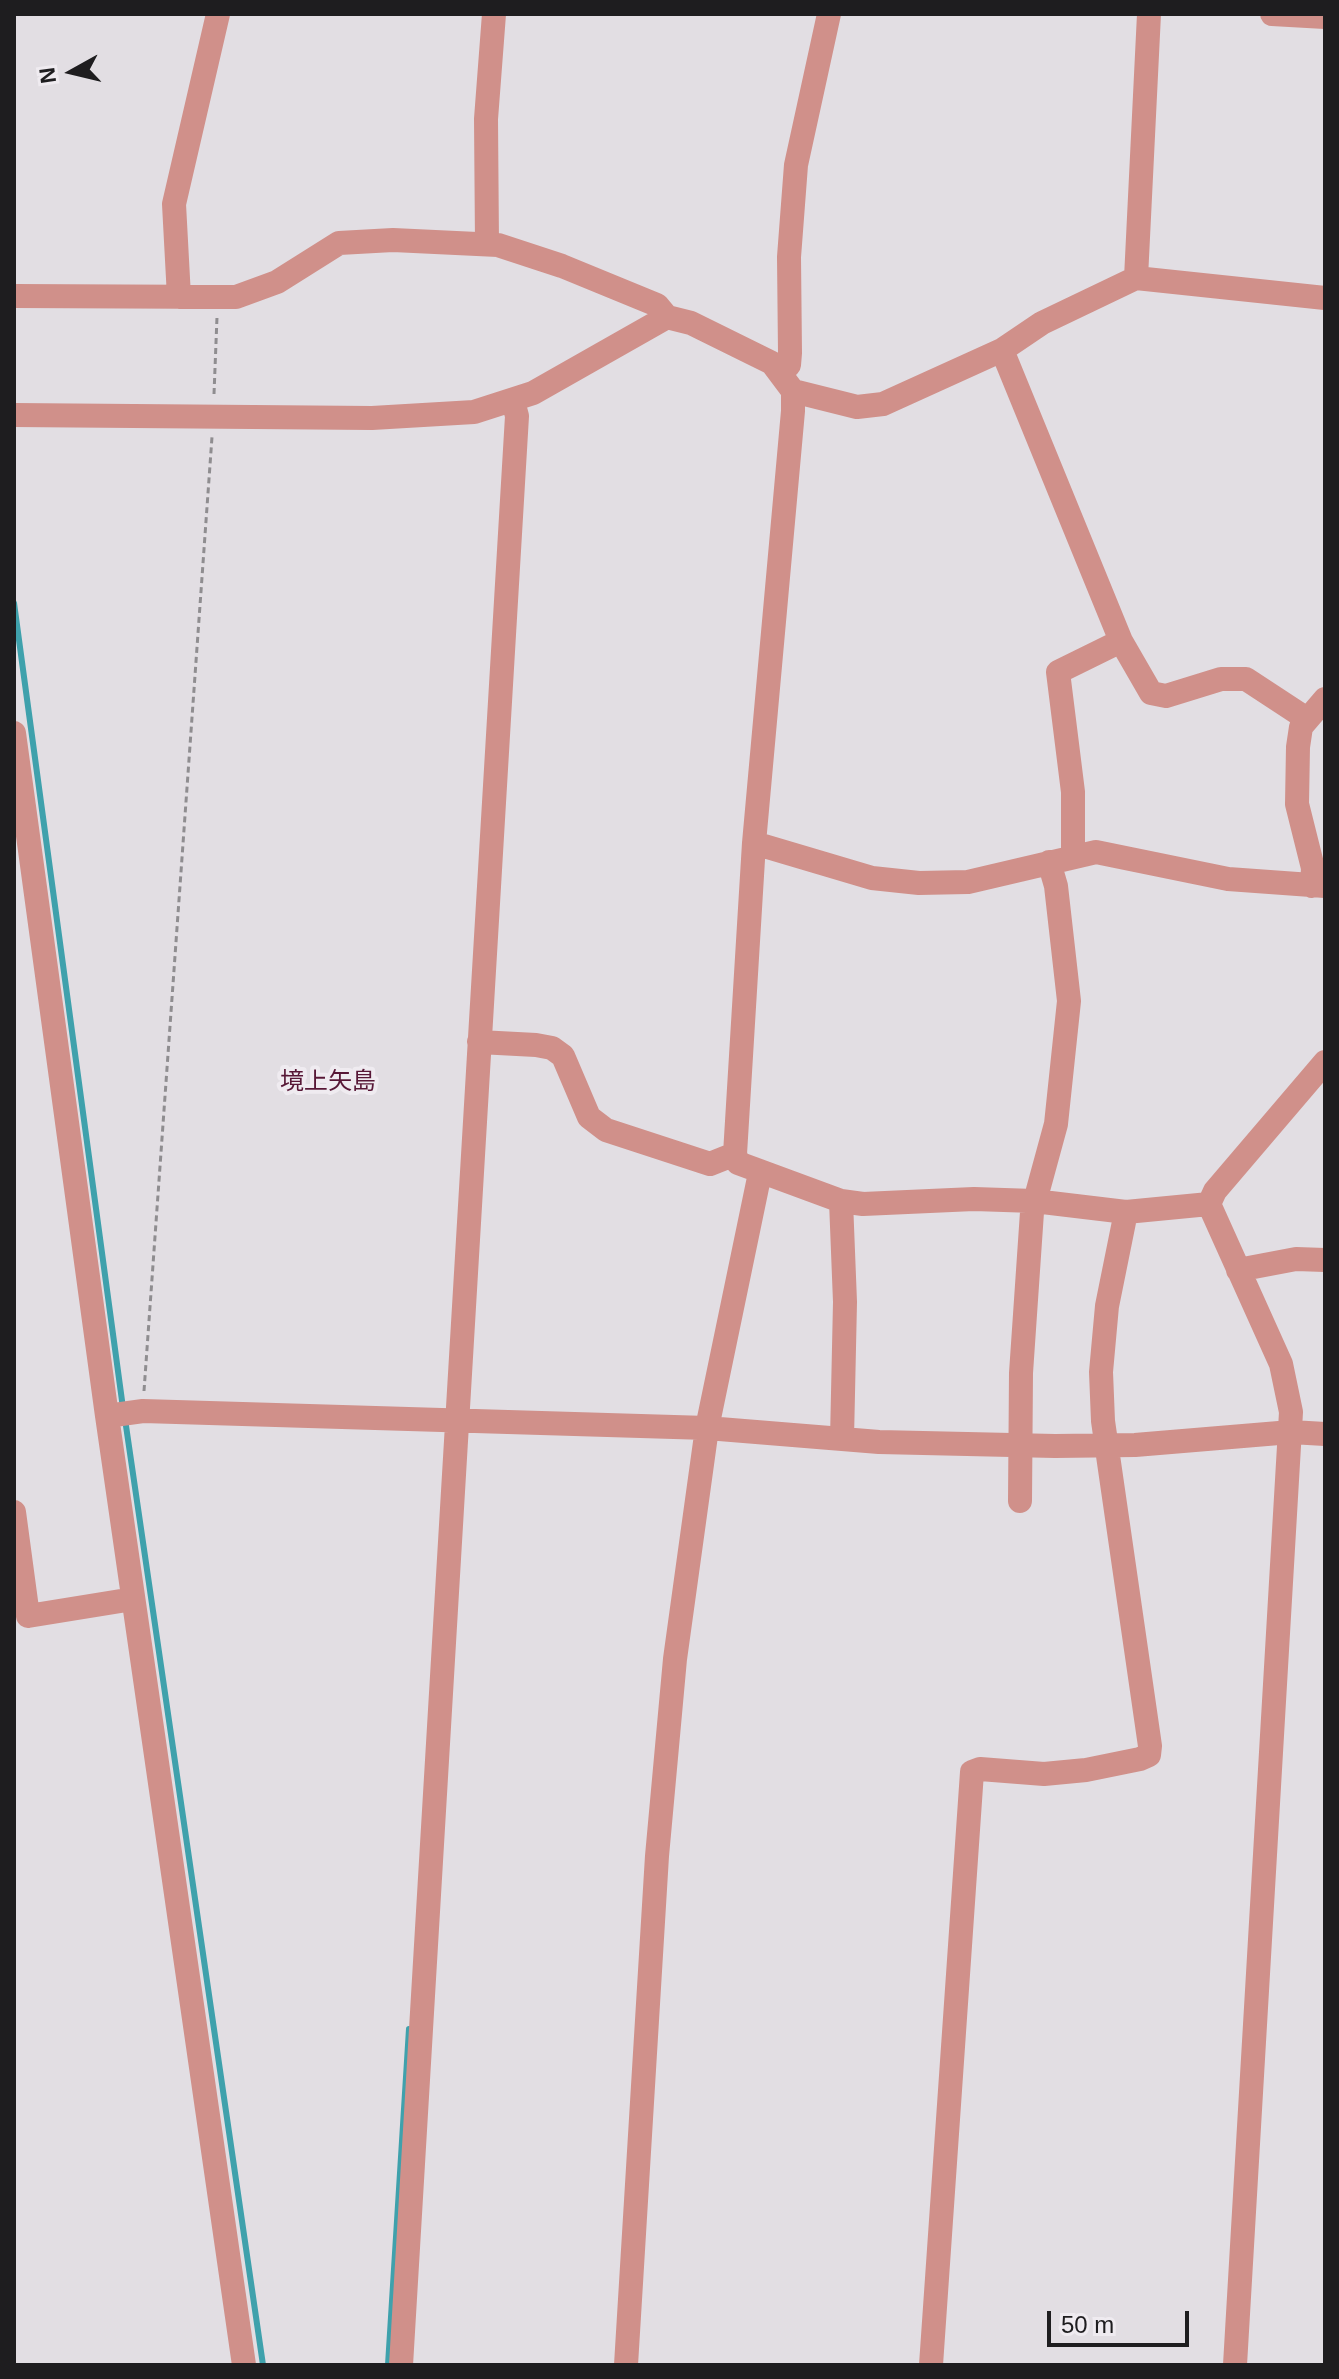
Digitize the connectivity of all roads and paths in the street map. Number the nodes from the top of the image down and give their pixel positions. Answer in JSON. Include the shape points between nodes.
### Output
{"nodes":[{"id":1,"x":218,"y":14,"type":"edge"},
{"id":2,"x":494,"y":14,"type":"edge"},
{"id":3,"x":829,"y":14,"type":"edge"},
{"id":4,"x":1149,"y":14,"type":"edge"},
{"id":5,"x":1272,"y":14,"type":"edge"},
{"id":6,"x":1325,"y":17,"type":"edge"},
{"id":7,"x":487,"y":244,"type":"junction"},
{"id":8,"x":1136,"y":278,"type":"junction"},
{"id":9,"x":14,"y":296,"type":"edge"},
{"id":10,"x":179,"y":297,"type":"junction"},
{"id":11,"x":217,"y":297,"type":"junction"},
{"id":12,"x":1325,"y":298,"type":"edge"},
{"id":13,"x":667,"y":317,"type":"junction"},
{"id":14,"x":1002,"y":350,"type":"junction"},
{"id":15,"x":787,"y":382,"type":"junction"},
{"id":16,"x":513,"y":401,"type":"junction"},
{"id":17,"x":14,"y":415,"type":"edge"},
{"id":18,"x":214,"y":418,"type":"junction"},
{"id":19,"x":1121,"y":641,"type":"junction"},
{"id":20,"x":1325,"y":699,"type":"edge"},
{"id":21,"x":1307,"y":719,"type":"junction"},
{"id":22,"x":14,"y":733,"type":"edge"},
{"id":23,"x":754,"y":843,"type":"junction"},
{"id":24,"x":1073,"y":855,"type":"junction"},
{"id":25,"x":1049,"y":862,"type":"junction"},
{"id":26,"x":1319,"y":886,"type":"edge"},
{"id":27,"x":479,"y":1042,"type":"junction"},
{"id":28,"x":1325,"y":1062,"type":"edge"},
{"id":29,"x":735,"y":1154,"type":"junction"},
{"id":30,"x":760,"y":1173,"type":"junction"},
{"id":31,"x":841,"y":1201,"type":"junction"},
{"id":32,"x":1034,"y":1201,"type":"junction"},
{"id":33,"x":1209,"y":1204,"type":"junction"},
{"id":34,"x":1126,"y":1212,"type":"junction"},
{"id":35,"x":1325,"y":1260,"type":"edge"},
{"id":36,"x":1238,"y":1270,"type":"junction"},
{"id":37,"x":143,"y":1411,"type":"junction"},
{"id":38,"x":107,"y":1416,"type":"junction"},
{"id":39,"x":456,"y":1422,"type":"junction"},
{"id":40,"x":707,"y":1428,"type":"junction"},
{"id":41,"x":1291,"y":1432,"type":"junction"},
{"id":42,"x":1325,"y":1434,"type":"edge"},
{"id":43,"x":842,"y":1439,"type":"junction"},
{"id":44,"x":1018,"y":1445,"type":"junction"},
{"id":45,"x":1106,"y":1446,"type":"junction"},
{"id":46,"x":1020,"y":1501,"type":"dead end"},
{"id":47,"x":14,"y":1512,"type":"edge"},
{"id":48,"x":133,"y":1599,"type":"junction"},
{"id":49,"x":244,"y":2365,"type":"edge"},
{"id":50,"x":401,"y":2365,"type":"edge"},
{"id":51,"x":626,"y":2365,"type":"edge"},
{"id":52,"x":931,"y":2365,"type":"edge"},
{"id":53,"x":1235,"y":2365,"type":"edge"}],
"edges":[{"from":1,"to":10,"type":"street","via":[[174,204]]},
{"from":2,"to":7,"type":"street","via":[[486,119]]},
{"from":3,"to":15,"type":"street","via":[[796,165]]},
{"from":4,"to":8,"type":"street"},
{"from":5,"to":6,"type":"street"},
{"from":7,"to":11,"type":"street","via":[[351,240],[257,292]]},
{"from":7,"to":13,"type":"street","via":[[562,266],[657,305]]},
{"from":8,"to":12,"type":"street"},
{"from":8,"to":14,"type":"street","via":[[1042,323]]},
{"from":9,"to":10,"type":"street"},
{"from":10,"to":11,"type":"street"},
{"from":11,"to":18,"type":"path"},
{"from":13,"to":15,"type":"street","via":[[757,354]]},
{"from":13,"to":16,"type":"street"},
{"from":14,"to":15,"type":"street","via":[[869,407]]},
{"from":14,"to":19,"type":"street"},
{"from":15,"to":23,"type":"street"},
{"from":16,"to":18,"type":"street","via":[[474,412],[417,417]]},
{"from":16,"to":27,"type":"street","via":[[517,416]]},
{"from":17,"to":18,"type":"street"},
{"from":18,"to":37,"type":"path"},
{"from":19,"to":21,"type":"street","via":[[1144,684],[1158,697],[1221,679],[1246,679]]},
{"from":19,"to":24,"type":"street","via":[[1058,672],[1073,792]]},
{"from":20,"to":21,"type":"street"},
{"from":21,"to":26,"type":"street","via":[[1299,737],[1297,794]]},
{"from":22,"to":38,"type":"street"},
{"from":23,"to":25,"type":"street","via":[[872,878],[919,883],[968,882]]},
{"from":23,"to":29,"type":"street"},
{"from":24,"to":25,"type":"street"},
{"from":24,"to":26,"type":"street","via":[[1117,854],[1228,879]]},
{"from":25,"to":32,"type":"street","via":[[1069,1001],[1056,1124]]},
{"from":27,"to":29,"type":"street","via":[[552,1048],[563,1056],[589,1117],[606,1130],[710,1164]]},
{"from":27,"to":39,"type":"street"},
{"from":28,"to":33,"type":"street"},
{"from":29,"to":30,"type":"street","via":[[738,1163]]},
{"from":30,"to":31,"type":"street"},
{"from":30,"to":40,"type":"street"},
{"from":31,"to":32,"type":"street"},
{"from":31,"to":43,"type":"street"},
{"from":32,"to":34,"type":"street"},
{"from":32,"to":44,"type":"street"},
{"from":33,"to":34,"type":"street"},
{"from":33,"to":36,"type":"street"},
{"from":34,"to":45,"type":"street","via":[[1107,1306],[1101,1372]]},
{"from":35,"to":36,"type":"street","via":[[1296,1259]]},
{"from":36,"to":41,"type":"street","via":[[1281,1364]]},
{"from":37,"to":38,"type":"street"},
{"from":37,"to":39,"type":"street"},
{"from":38,"to":48,"type":"street"},
{"from":39,"to":40,"type":"street"},
{"from":39,"to":50,"type":"street"},
{"from":40,"to":43,"type":"street"},
{"from":40,"to":51,"type":"street","via":[[675,1659],[657,1856]]},
{"from":41,"to":42,"type":"street"},
{"from":41,"to":45,"type":"street"},
{"from":41,"to":53,"type":"street"},
{"from":43,"to":44,"type":"street"},
{"from":44,"to":45,"type":"street"},
{"from":44,"to":46,"type":"street"},
{"from":45,"to":52,"type":"street","via":[[1149,1755],[1086,1770],[972,1772]]},
{"from":47,"to":48,"type":"street","via":[[28,1616]]},
{"from":48,"to":49,"type":"street"}]}
